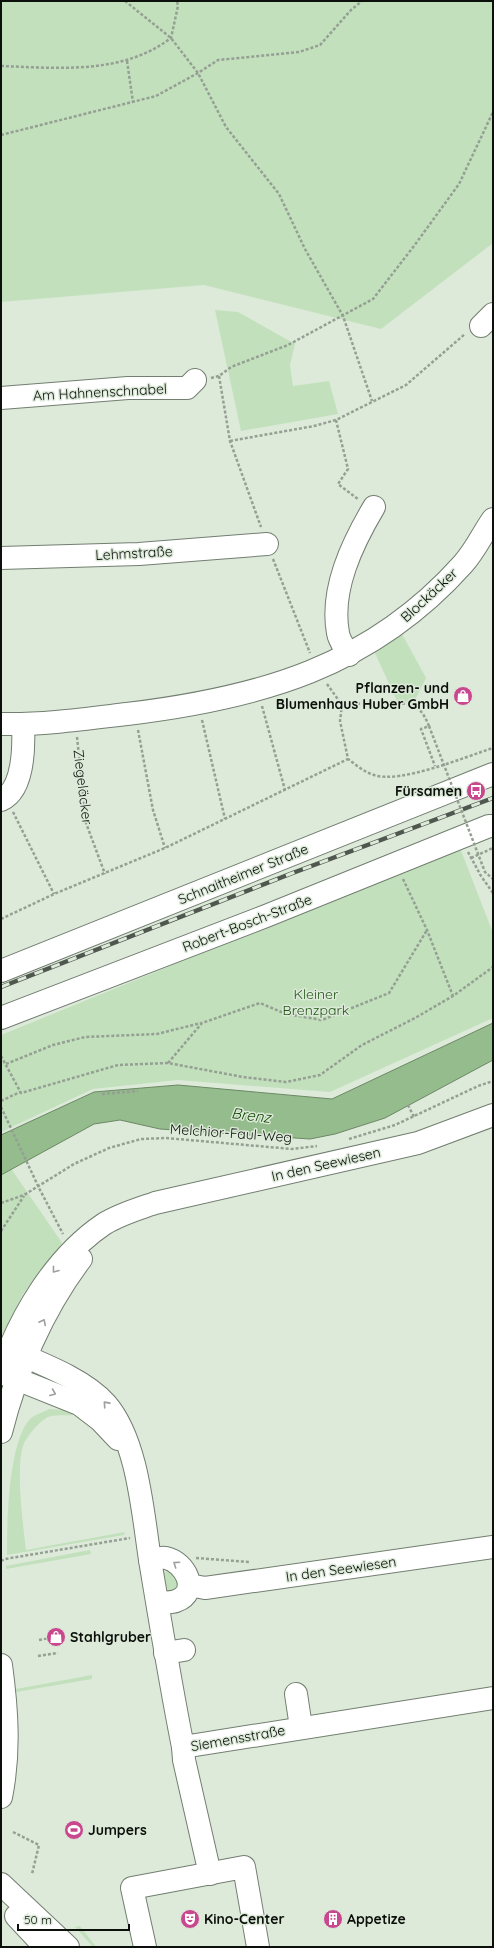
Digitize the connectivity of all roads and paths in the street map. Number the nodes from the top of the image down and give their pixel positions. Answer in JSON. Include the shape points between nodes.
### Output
{"nodes":[{"id":1,"x":125,"y":1,"type":"edge"},
{"id":2,"x":177,"y":1,"type":"edge"},
{"id":3,"x":362,"y":1,"type":"edge"},
{"id":4,"x":171,"y":38,"type":"junction"},
{"id":5,"x":127,"y":61,"type":"junction"},
{"id":6,"x":1,"y":66,"type":"edge"},
{"id":7,"x":198,"y":73,"type":"junction"},
{"id":8,"x":133,"y":102,"type":"junction"},
{"id":9,"x":493,"y":112,"type":"edge"},
{"id":10,"x":1,"y":135,"type":"edge"},
{"id":11,"x":343,"y":316,"type":"junction"},
{"id":12,"x":487,"y":320,"type":"edge"},
{"id":13,"x":195,"y":380,"type":"dead end"},
{"id":14,"x":1,"y":398,"type":"edge"},
{"id":15,"x":372,"y":401,"type":"junction"},
{"id":16,"x":336,"y":420,"type":"junction"},
{"id":17,"x":353,"y":497,"type":"dead end"},
{"id":18,"x":374,"y":508,"type":"dead end"},
{"id":19,"x":493,"y":519,"type":"edge"},
{"id":20,"x":267,"y":544,"type":"dead end"},
{"id":21,"x":1,"y":558,"type":"edge"},
{"id":22,"x":306,"y":641,"type":"dead end"},
{"id":23,"x":349,"y":656,"type":"junction"},
{"id":24,"x":314,"y":661,"type":"junction"},
{"id":25,"x":258,"y":690,"type":"junction"},
{"id":26,"x":198,"y":704,"type":"junction"},
{"id":27,"x":342,"y":705,"type":"junction"},
{"id":28,"x":135,"y":713,"type":"junction"},
{"id":29,"x":75,"y":720,"type":"junction"},
{"id":30,"x":1,"y":724,"type":"edge"},
{"id":31,"x":24,"y":725,"type":"junction"},
{"id":32,"x":429,"y":726,"type":"junction"},
{"id":33,"x":493,"y":748,"type":"edge"},
{"id":34,"x":348,"y":759,"type":"junction"},
{"id":35,"x":435,"y":766,"type":"junction"},
{"id":36,"x":489,"y":775,"type":"edge"},
{"id":37,"x":285,"y":790,"type":"junction"},
{"id":38,"x":4,"y":799,"type":"edge"},
{"id":39,"x":225,"y":818,"type":"junction"},
{"id":40,"x":493,"y":826,"type":"edge"},
{"id":41,"x":165,"y":848,"type":"junction"},
{"id":42,"x":493,"y":848,"type":"edge"},
{"id":43,"x":396,"y":864,"type":"junction"},
{"id":44,"x":105,"y":874,"type":"junction"},
{"id":45,"x":493,"y":879,"type":"edge"},
{"id":46,"x":493,"y":892,"type":"edge"},
{"id":47,"x":54,"y":894,"type":"junction"},
{"id":48,"x":1,"y":919,"type":"edge"},
{"id":49,"x":427,"y":930,"type":"junction"},
{"id":50,"x":493,"y":966,"type":"edge"},
{"id":51,"x":1,"y":971,"type":"edge"},
{"id":52,"x":453,"y":996,"type":"junction"},
{"id":53,"x":1,"y":1018,"type":"edge"},
{"id":54,"x":202,"y":1023,"type":"junction"},
{"id":55,"x":1,"y":1056,"type":"edge"},
{"id":56,"x":168,"y":1063,"type":"junction"},
{"id":57,"x":6,"y":1064,"type":"junction"},
{"id":58,"x":493,"y":1082,"type":"edge"},
{"id":59,"x":138,"y":1091,"type":"dead end"},
{"id":60,"x":20,"y":1092,"type":"junction"},
{"id":61,"x":102,"y":1094,"type":"dead end"},
{"id":62,"x":1,"y":1101,"type":"edge"},
{"id":63,"x":408,"y":1105,"type":"dead end"},
{"id":64,"x":1,"y":1107,"type":"edge"},
{"id":65,"x":493,"y":1115,"type":"edge"},
{"id":66,"x":414,"y":1117,"type":"junction"},
{"id":67,"x":342,"y":1140,"type":"dead end"},
{"id":68,"x":320,"y":1146,"type":"dead end"},
{"id":69,"x":38,"y":1188,"type":"junction"},
{"id":70,"x":24,"y":1195,"type":"junction"},
{"id":71,"x":1,"y":1203,"type":"edge"},
{"id":72,"x":155,"y":1204,"type":"junction"},
{"id":73,"x":1,"y":1230,"type":"edge"},
{"id":74,"x":72,"y":1251,"type":"junction"},
{"id":75,"x":18,"y":1354,"type":"junction"},
{"id":76,"x":6,"y":1374,"type":"edge"},
{"id":77,"x":1,"y":1432,"type":"edge"},
{"id":78,"x":129,"y":1452,"type":"junction"},
{"id":79,"x":146,"y":1535,"type":"junction"},
{"id":80,"x":493,"y":1547,"type":"edge"},
{"id":81,"x":191,"y":1557,"type":"dead end"},
{"id":82,"x":150,"y":1560,"type":"junction"},
{"id":83,"x":254,"y":1561,"type":"dead end"},
{"id":84,"x":1,"y":1562,"type":"edge"},
{"id":85,"x":189,"y":1585,"type":"junction"},
{"id":86,"x":158,"y":1603,"type":"junction"},
{"id":87,"x":56,"y":1637,"type":"dead end"},
{"id":88,"x":39,"y":1640,"type":"dead end"},
{"id":89,"x":58,"y":1653,"type":"dead end"},
{"id":90,"x":38,"y":1656,"type":"dead end"},
{"id":91,"x":1,"y":1665,"type":"edge"},
{"id":92,"x":296,"y":1694,"type":"dead end"},
{"id":93,"x":493,"y":1698,"type":"edge"},
{"id":94,"x":301,"y":1727,"type":"junction"},
{"id":95,"x":182,"y":1747,"type":"junction"},
{"id":96,"x":1,"y":1797,"type":"edge"},
{"id":97,"x":13,"y":1832,"type":"dead end"},
{"id":98,"x":32,"y":1874,"type":"dead end"},
{"id":99,"x":210,"y":1874,"type":"junction"},
{"id":100,"x":1,"y":1884,"type":"edge"},
{"id":101,"x":1,"y":1904,"type":"edge"},
{"id":102,"x":46,"y":1947,"type":"edge"},
{"id":103,"x":68,"y":1947,"type":"edge"},
{"id":104,"x":145,"y":1947,"type":"edge"},
{"id":105,"x":258,"y":1947,"type":"edge"}],
"edges":[{"from":1,"to":4,"type":"path"},
{"from":2,"to":4,"type":"path"},
{"from":3,"to":7,"type":"path","via":[[350,10],[320,45],[299,52],[218,60]]},
{"from":4,"to":5,"type":"path","via":[[157,48]]},
{"from":4,"to":7,"type":"path"},
{"from":5,"to":6,"type":"path","via":[[70,69]]},
{"from":5,"to":8,"type":"path"},
{"from":7,"to":8,"type":"path","via":[[156,96]]},
{"from":7,"to":11,"type":"path","via":[[226,127],[279,194],[305,249]]},
{"from":8,"to":10,"type":"path"},
{"from":9,"to":11,"type":"path","via":[[459,184],[414,246],[373,299]]},
{"from":11,"to":15,"type":"path"},
{"from":11,"to":16,"type":"path","via":[[288,345],[231,367],[219,376],[230,441]]},
{"from":12,"to":15,"type":"path","via":[[474,326],[406,385]]},
{"from":13,"to":14,"type":"street","name":"Am Hahnenschnabel","via":[[187,388],[128,388]]},
{"from":15,"to":16,"type":"path"},
{"from":16,"to":17,"type":"path","via":[[348,469],[338,484]]},
{"from":18,"to":23,"type":"street","via":[[356,537],[336,603],[338,634]]},
{"from":19,"to":23,"type":"street","name":"Blockäcker","via":[[464,563],[429,598],[398,624]]},
{"from":20,"to":21,"type":"street","name":"Lehmstraße","via":[[139,554]]},
{"from":22,"to":24,"type":"path"},
{"from":23,"to":24,"type":"street","name":"Blockäcker"},
{"from":24,"to":25,"type":"street"},
{"from":24,"to":27,"type":"path"},
{"from":25,"to":26,"type":"street"},
{"from":25,"to":37,"type":"path"},
{"from":26,"to":28,"type":"street"},
{"from":26,"to":39,"type":"path"},
{"from":27,"to":32,"type":"path","via":[[403,703],[417,707]]},
{"from":27,"to":34,"type":"path","via":[[340,721]]},
{"from":28,"to":29,"type":"street"},
{"from":28,"to":41,"type":"path","via":[[153,810]]},
{"from":29,"to":31,"type":"street"},
{"from":29,"to":44,"type":"path","name":"Ziegeläcker","via":[[86,823]]},
{"from":30,"to":31,"type":"street"},
{"from":31,"to":38,"type":"street","via":[[21,766],[14,786]]},
{"from":32,"to":35,"type":"path","via":[[421,729]]},
{"from":32,"to":45,"type":"path","bridge":true,"via":[[485,872]]},
{"from":33,"to":35,"type":"path"},
{"from":34,"to":35,"type":"path","via":[[363,770],[388,778],[412,774]]},
{"from":34,"to":37,"type":"path"},
{"from":36,"to":51,"type":"street","name":"Schnaitheimer Straße"},
{"from":37,"to":39,"type":"path"},
{"from":38,"to":47,"type":"path"},
{"from":39,"to":41,"type":"path"},
{"from":40,"to":43,"type":"street","name":"Robert-Bosch-Straße"},
{"from":41,"to":44,"type":"path"},
{"from":42,"to":46,"type":"path","via":[[471,858]]},
{"from":43,"to":49,"type":"path"},
{"from":43,"to":53,"type":"street","name":"Robert-Bosch-Straße"},
{"from":44,"to":47,"type":"path"},
{"from":47,"to":48,"type":"path"},
{"from":49,"to":52,"type":"path"},
{"from":49,"to":54,"type":"path","via":[[389,993],[322,1020],[286,1014],[260,1003]]},
{"from":50,"to":52,"type":"path"},
{"from":52,"to":56,"type":"path","via":[[362,1044],[320,1075],[286,1082],[242,1077]]},
{"from":54,"to":56,"type":"path"},
{"from":54,"to":57,"type":"path","via":[[156,1034],[85,1037],[53,1044]]},
{"from":55,"to":57,"type":"path"},
{"from":56,"to":60,"type":"path","via":[[118,1065]]},
{"from":57,"to":60,"type":"path"},
{"from":58,"to":66,"type":"path","via":[[478,1086]]},
{"from":59,"to":61,"type":"path"},
{"from":60,"to":62,"type":"path"},
{"from":63,"to":66,"type":"path"},
{"from":64,"to":69,"type":"path"},
{"from":65,"to":72,"type":"street","name":"In den Seewiesen","via":[[418,1143]]},
{"from":66,"to":67,"type":"path"},
{"from":68,"to":69,"type":"path","name":"Melchior-Faul-Weg","via":[[292,1149],[166,1138],[141,1139],[109,1148],[74,1164]]},
{"from":69,"to":70,"type":"path","name":"Melchior-Faul-Weg"},
{"from":69,"to":74,"type":"path"},
{"from":70,"to":71,"type":"path","name":"Melchior-Faul-Weg"},
{"from":70,"to":73,"type":"path"},
{"from":72,"to":74,"type":"street","name":"In den Seewiesen","via":[[119,1216]]},
{"from":75,"to":72,"type":"street","name":"In den Seewiesen","one_way":true,"via":[[84,1256],[102,1238]]},
{"from":74,"to":75,"type":"street","name":"In den Seewiesen","one_way":true,"via":[[40,1291]]},
{"from":75,"to":76,"type":"street","name":"In den Seewiesen"},
{"from":78,"to":75,"type":"street","name":"Siemensstraße","one_way":true,"via":[[119,1422],[97,1395],[76,1381]]},
{"from":76,"to":77,"type":"street","name":"In den Seewiesen"},
{"from":76,"to":78,"type":"street","name":"Siemensstraße","one_way":true,"via":[[89,1411]]},
{"from":78,"to":79,"type":"street","name":"Siemensstraße","via":[[138,1484]]},
{"from":79,"to":82,"type":"street","name":"Siemensstraße"},
{"from":79,"to":84,"type":"path","via":[[5,1559]]},
{"from":80,"to":85,"type":"street","name":"In den Seewiesen","via":[[205,1588]]},
{"from":81,"to":83,"type":"path"},
{"from":85,"to":82,"type":"street","one_way":true,"via":[[187,1573],[177,1562],[164,1558]]},
{"from":82,"to":86,"type":"street","name":"Siemensstraße"},
{"from":85,"to":86,"type":"street","via":[[186,1594],[177,1601]]},
{"from":86,"to":95,"type":"street","name":"Siemensstraße","via":[[174,1651]]},
{"from":87,"to":88,"type":"path"},
{"from":89,"to":90,"type":"path"},
{"from":91,"to":96,"type":"street","via":[[7,1751]]},
{"from":92,"to":94,"type":"street"},
{"from":93,"to":94,"type":"street","name":"Siemensstraße"},
{"from":94,"to":95,"type":"street","name":"Siemensstraße"},
{"from":95,"to":99,"type":"street"},
{"from":97,"to":98,"type":"path","via":[[38,1845]]},
{"from":99,"to":104,"type":"street","via":[[132,1888]]},
{"from":99,"to":105,"type":"street","via":[[244,1867]]},
{"from":100,"to":103,"type":"street"},
{"from":101,"to":102,"type":"street"}]}
